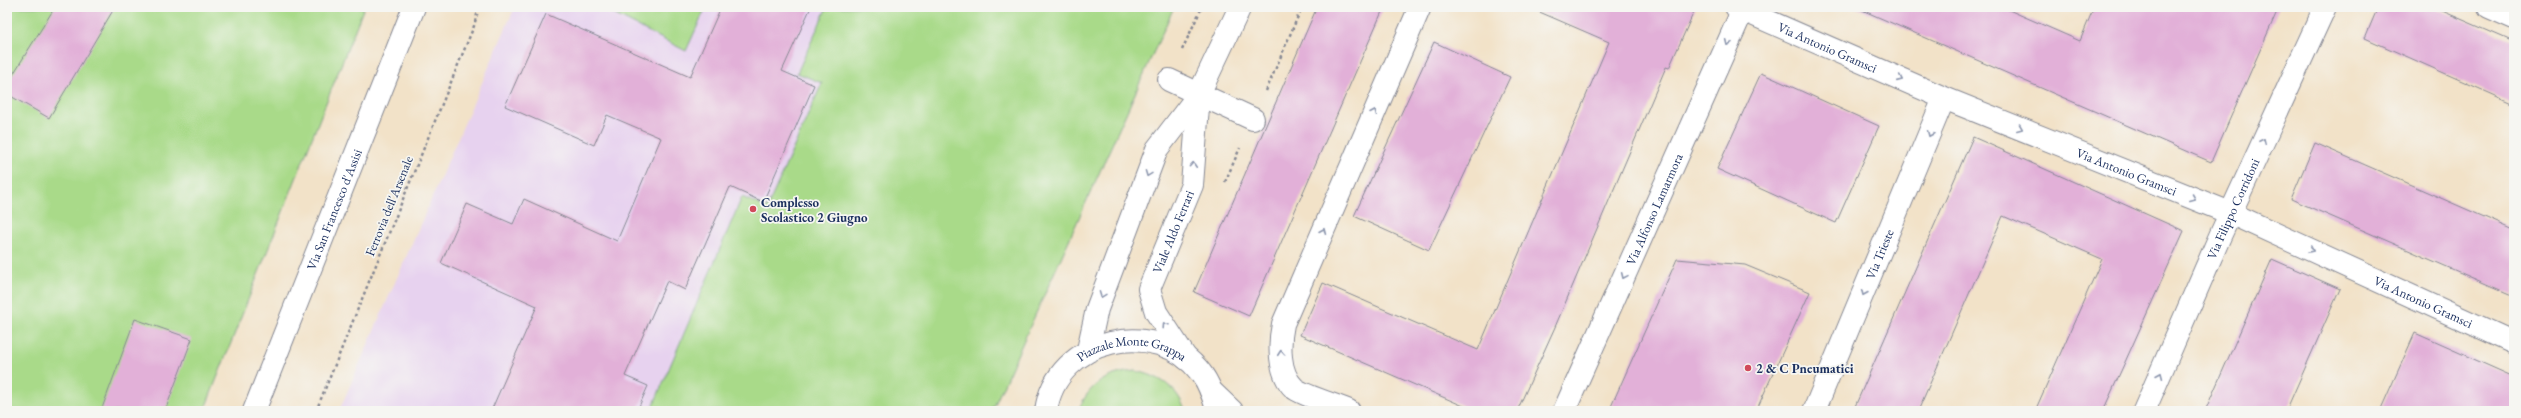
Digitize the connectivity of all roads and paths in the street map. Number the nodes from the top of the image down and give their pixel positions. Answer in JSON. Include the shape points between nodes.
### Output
{"nodes":[{"id":1,"x":414,"y":7,"type":"edge"},
{"id":2,"x":480,"y":7,"type":"edge"},
{"id":3,"x":1202,"y":7,"type":"edge"},
{"id":4,"x":1240,"y":7,"type":"edge"},
{"id":5,"x":1302,"y":7,"type":"edge"},
{"id":6,"x":1420,"y":7,"type":"edge"},
{"id":7,"x":2325,"y":7,"type":"edge"},
{"id":8,"x":2489,"y":7,"type":"edge"},
{"id":9,"x":1741,"y":8,"type":"edge"},
{"id":10,"x":2514,"y":18,"type":"edge"},
{"id":11,"x":1169,"y":80,"type":"joint"},
{"id":12,"x":1199,"y":94,"type":"junction"},
{"id":13,"x":1944,"y":98,"type":"junction"},
{"id":14,"x":1253,"y":119,"type":"joint"},
{"id":15,"x":2230,"y":213,"type":"junction"},
{"id":16,"x":2514,"y":343,"type":"edge"},
{"id":17,"x":1088,"y":350,"type":"junction"},
{"id":18,"x":1186,"y":358,"type":"junction"},
{"id":19,"x":1211,"y":390,"type":"junction"},
{"id":20,"x":254,"y":411,"type":"edge"},
{"id":21,"x":316,"y":411,"type":"edge"},
{"id":22,"x":1046,"y":411,"type":"edge"},
{"id":23,"x":1218,"y":411,"type":"edge"},
{"id":24,"x":1232,"y":411,"type":"edge"},
{"id":25,"x":1349,"y":411,"type":"edge"},
{"id":26,"x":1564,"y":411,"type":"edge"},
{"id":27,"x":1814,"y":411,"type":"edge"},
{"id":28,"x":2144,"y":411,"type":"edge"}],
"edges":[{"from":1,"to":20,"type":"street","name":"Via San Francesco d'Assisi"},
{"from":2,"to":21,"type":"path","name":"Ferrovia dell'Arsenale"},
{"from":3,"to":11,"type":"path"},
{"from":4,"to":12,"type":"street","name":"Viale Aldo Ferrari"},
{"from":5,"to":14,"type":"path"},
{"from":25,"to":6,"type":"street","one_way":true,"via":[[1294,388],[1282,367],[1280,340],[1283,324]]},
{"from":15,"to":7,"type":"street","name":"Via Filippo Corridoni","one_way":true},
{"from":8,"to":10,"type":"street"},
{"from":9,"to":13,"type":"street","name":"Via Antonio Gramsci","one_way":true},
{"from":9,"to":26,"type":"street","name":"Via Alfonso Lamarmora","one_way":true},
{"from":11,"to":12,"type":"street"},
{"from":12,"to":14,"type":"street"},
{"from":12,"to":17,"type":"street","name":"Viale Aldo Ferrari","one_way":true,"via":[[1157,149],[1097,309]]},
{"from":18,"to":12,"type":"street","name":"Viale Aldo Ferrari","one_way":true,"via":[[1156,312],[1149,289],[1192,185]]},
{"from":13,"to":15,"type":"street","name":"Via Antonio Gramsci","one_way":true},
{"from":13,"to":27,"type":"street","name":"Via Trieste","one_way":true},
{"from":15,"to":16,"type":"street","name":"Via Antonio Gramsci","one_way":true},
{"from":28,"to":15,"type":"street","name":"Via Filippo Corridoni","one_way":true},
{"from":17,"to":18,"type":"street","name":"Piazzale Monte Grappa","via":[[1112,341],[1138,339],[1164,345]]},
{"from":17,"to":22,"type":"street","name":"Piazzale Monte Grappa","via":[[1070,364],[1056,382]]},
{"from":18,"to":19,"type":"street","name":"Piazzale Monte Grappa","via":[[1201,372]]},
{"from":19,"to":23,"type":"street","name":"Piazzale Monte Grappa"},
{"from":19,"to":24,"type":"street"}]}
